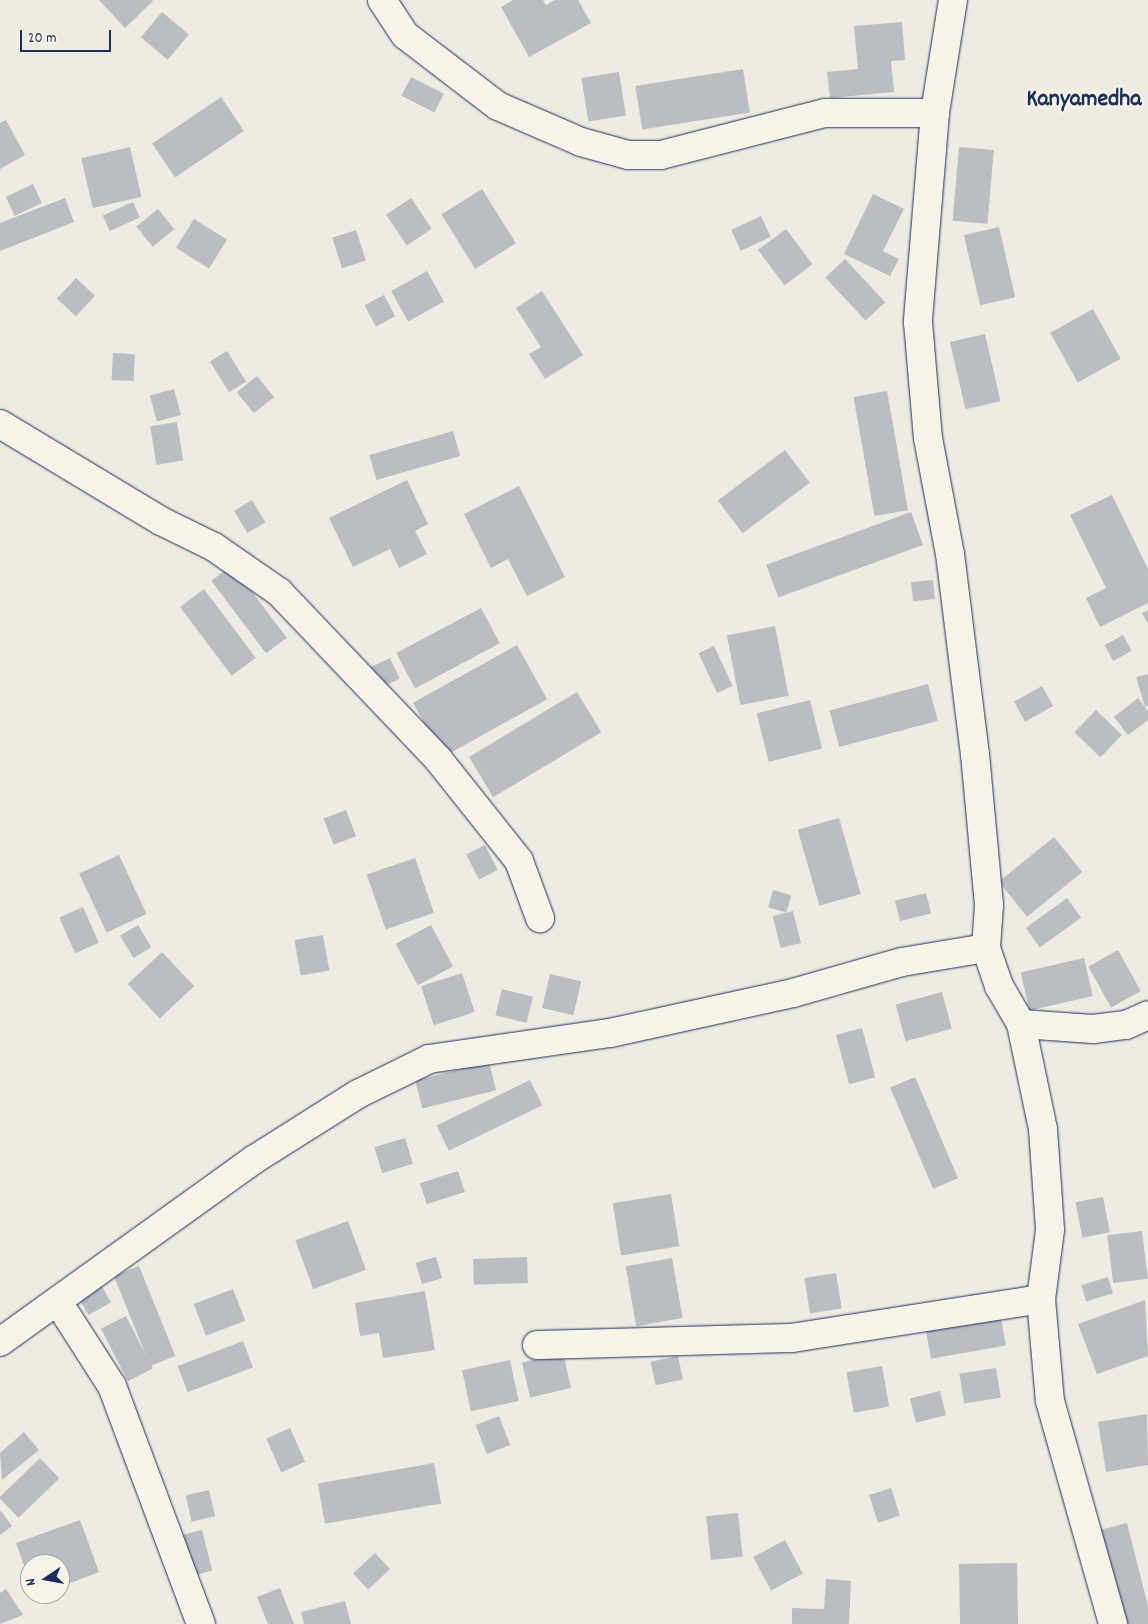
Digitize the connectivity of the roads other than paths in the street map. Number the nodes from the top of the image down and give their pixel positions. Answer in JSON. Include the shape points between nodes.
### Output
{"nodes":[{"id":1,"x":382,"y":0,"type":"edge"},
{"id":2,"x":953,"y":0,"type":"edge"},
{"id":3,"x":935,"y":113,"type":"junction"},
{"id":4,"x":0,"y":424,"type":"edge"},
{"id":5,"x":540,"y":918,"type":"dead end"},
{"id":6,"x":986,"y":948,"type":"junction"},
{"id":7,"x":1148,"y":1015,"type":"edge"},
{"id":8,"x":1021,"y":1024,"type":"junction"},
{"id":9,"x":1041,"y":1299,"type":"junction"},
{"id":10,"x":58,"y":1302,"type":"junction"},
{"id":11,"x":0,"y":1342,"type":"edge"},
{"id":12,"x":537,"y":1345,"type":"dead end"},
{"id":13,"x":201,"y":1624,"type":"edge"},
{"id":14,"x":1113,"y":1624,"type":"edge"}],
"edges":[{"from":1,"to":3,"type":"street","via":[[404,34],[498,106],[581,142],[628,155],[662,155],[824,113]]},
{"from":2,"to":3,"type":"street"},
{"from":3,"to":6,"type":"street","via":[[918,322],[928,438],[950,554],[975,754],[989,905]]},
{"from":4,"to":5,"type":"street","via":[[161,521],[214,547],[279,592],[444,766],[519,861]]},
{"from":6,"to":8,"type":"street","via":[[999,986]]},
{"from":6,"to":10,"type":"street","via":[[902,962],[793,993],[610,1033],[428,1059],[358,1094],[255,1159]]},
{"from":7,"to":8,"type":"street","via":[[1126,1025],[1094,1029]]},
{"from":8,"to":9,"type":"street","via":[[1043,1129],[1050,1230]]},
{"from":9,"to":12,"type":"street","via":[[792,1338]]},
{"from":9,"to":14,"type":"street","via":[[1050,1401]]},
{"from":10,"to":11,"type":"street"},
{"from":10,"to":13,"type":"street","via":[[112,1386]]}]}
